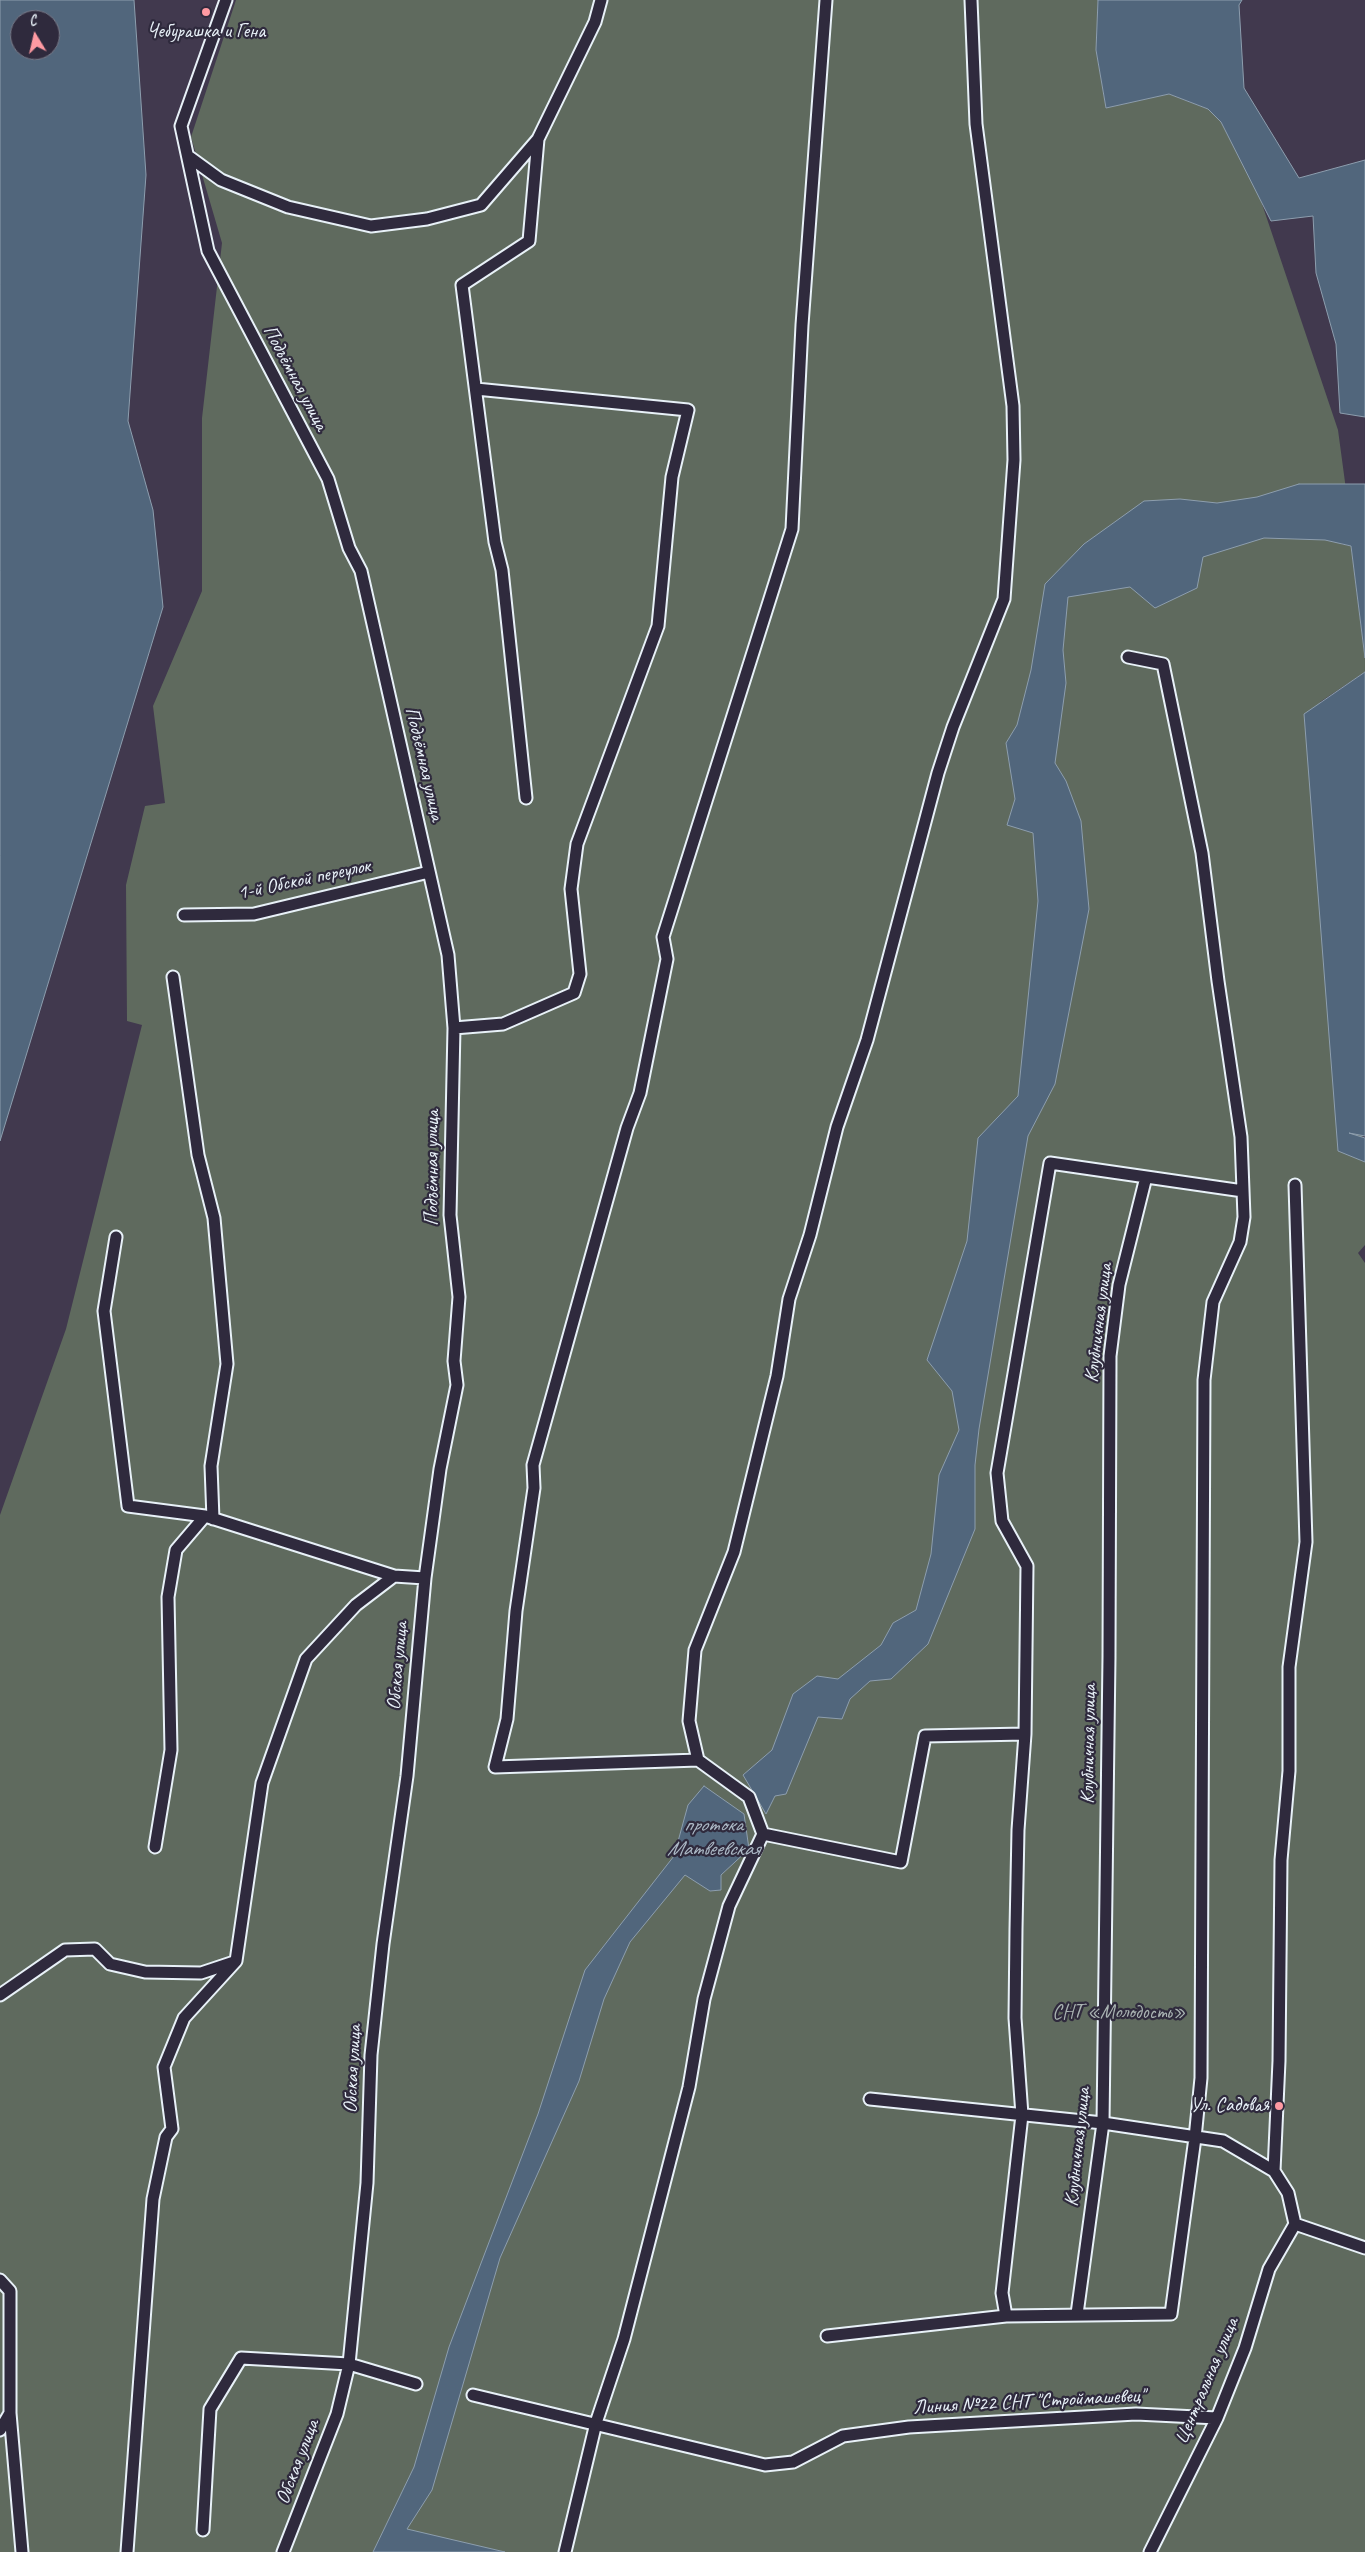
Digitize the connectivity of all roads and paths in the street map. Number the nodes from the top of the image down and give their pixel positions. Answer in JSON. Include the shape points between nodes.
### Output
{"nodes":[{"id":1,"x":226,"y":0,"type":"edge"},
{"id":2,"x":601,"y":0,"type":"edge"},
{"id":3,"x":826,"y":0,"type":"edge"},
{"id":4,"x":972,"y":0,"type":"edge"},
{"id":5,"x":538,"y":139,"type":"junction"},
{"id":6,"x":188,"y":156,"type":"junction"},
{"id":7,"x":476,"y":389,"type":"junction"},
{"id":8,"x":1128,"y":657,"type":"dead end"},
{"id":9,"x":526,"y":798,"type":"dead end"},
{"id":10,"x":429,"y":872,"type":"junction"},
{"id":11,"x":184,"y":915,"type":"dead end"},
{"id":12,"x":173,"y":978,"type":"dead end"},
{"id":13,"x":454,"y":1028,"type":"junction"},
{"id":14,"x":1146,"y":1177,"type":"junction"},
{"id":15,"x":1295,"y":1185,"type":"dead end"},
{"id":16,"x":1243,"y":1191,"type":"junction"},
{"id":17,"x":116,"y":1237,"type":"dead end"},
{"id":18,"x":209,"y":1517,"type":"junction"},
{"id":19,"x":394,"y":1576,"type":"junction"},
{"id":20,"x":424,"y":1578,"type":"junction"},
{"id":21,"x":1025,"y":1734,"type":"junction"},
{"id":22,"x":698,"y":1760,"type":"junction"},
{"id":23,"x":763,"y":1834,"type":"junction"},
{"id":24,"x":155,"y":1847,"type":"dead end"},
{"id":25,"x":236,"y":1961,"type":"junction"},
{"id":26,"x":0,"y":1994,"type":"edge"},
{"id":27,"x":870,"y":2099,"type":"dead end"},
{"id":28,"x":1022,"y":2115,"type":"junction"},
{"id":29,"x":1103,"y":2123,"type":"junction"},
{"id":30,"x":1196,"y":2138,"type":"junction"},
{"id":31,"x":1274,"y":2171,"type":"junction"},
{"id":32,"x":1295,"y":2224,"type":"junction"},
{"id":33,"x":1365,"y":2248,"type":"edge"},
{"id":34,"x":0,"y":2280,"type":"edge"},
{"id":35,"x":1077,"y":2314,"type":"junction"},
{"id":36,"x":1006,"y":2316,"type":"junction"},
{"id":37,"x":827,"y":2336,"type":"dead end"},
{"id":38,"x":349,"y":2364,"type":"junction"},
{"id":39,"x":416,"y":2384,"type":"dead end"},
{"id":40,"x":473,"y":2395,"type":"dead end"},
{"id":41,"x":10,"y":2413,"type":"junction"},
{"id":42,"x":1217,"y":2418,"type":"junction"},
{"id":43,"x":596,"y":2423,"type":"junction"},
{"id":44,"x":0,"y":2430,"type":"edge"},
{"id":45,"x":203,"y":2530,"type":"dead end"},
{"id":46,"x":22,"y":2552,"type":"edge"},
{"id":47,"x":127,"y":2552,"type":"edge"},
{"id":48,"x":283,"y":2552,"type":"edge"},
{"id":49,"x":565,"y":2552,"type":"edge"},
{"id":50,"x":1150,"y":2552,"type":"edge"}],
"edges":[{"from":1,"to":6,"type":"street","name":"Подъёмная улица","via":[[181,126]]},
{"from":2,"to":5,"type":"street","via":[[596,22]]},
{"from":3,"to":22,"type":"street","via":[[802,325],[792,529],[663,937],[667,958],[640,1093],[627,1128],[533,1465],[534,1488],[516,1611],[507,1719],[495,1767]]},
{"from":4,"to":22,"type":"street","via":[[976,124],[1013,406],[1014,460],[1004,599],[938,773],[867,1040],[837,1127],[810,1235],[789,1299],[776,1376],[734,1552],[695,1650],[689,1721]]},
{"from":5,"to":6,"type":"street","via":[[482,205],[427,219],[371,226],[288,207],[221,180]]},
{"from":5,"to":7,"type":"street","via":[[529,242],[462,285]]},
{"from":6,"to":10,"type":"street","name":"Подъёмная улица","via":[[208,251],[328,479],[349,548],[361,571]]},
{"from":7,"to":9,"type":"street","via":[[495,542],[502,570]]},
{"from":7,"to":13,"type":"street","via":[[688,410],[672,477],[658,626],[577,844],[571,889],[580,974],[574,993],[503,1024]]},
{"from":8,"to":16,"type":"street","via":[[1163,664],[1207,878],[1218,981],[1241,1136]]},
{"from":10,"to":11,"type":"street","name":"1-й Обской переулок","via":[[254,914]]},
{"from":10,"to":13,"type":"street","name":"Подъёмная улица","via":[[448,955]]},
{"from":12,"to":18,"type":"street","via":[[198,1155],[214,1218],[227,1364],[211,1466]]},
{"from":13,"to":20,"type":"street","name":"Подъёмная улица","via":[[450,1215],[459,1297],[454,1361],[458,1385],[440,1469]]},
{"from":14,"to":16,"type":"street"},
{"from":14,"to":21,"type":"street","via":[[1050,1162],[997,1473],[1002,1521],[1027,1566]]},
{"from":14,"to":29,"type":"street","name":"Клубничная улица","via":[[1120,1285],[1110,1356],[1110,1657]]},
{"from":15,"to":31,"type":"street","via":[[1306,1542],[1289,1667]]},
{"from":16,"to":30,"type":"street","via":[[1244,1217],[1240,1242],[1212,1302],[1204,1380],[1201,2049]]},
{"from":17,"to":18,"type":"street","via":[[104,1311],[128,1506]]},
{"from":18,"to":19,"type":"street"},
{"from":18,"to":24,"type":"street","via":[[176,1550],[168,1597],[170,1750]]},
{"from":19,"to":20,"type":"street"},
{"from":19,"to":25,"type":"street","via":[[356,1606],[306,1659],[262,1783]]},
{"from":20,"to":38,"type":"street","name":"Обская улица","via":[[408,1776],[383,1944],[371,2055],[367,2183]]},
{"from":21,"to":23,"type":"street","via":[[925,1736],[901,1862]]},
{"from":21,"to":28,"type":"street","via":[[1018,1830],[1016,1988]]},
{"from":22,"to":23,"type":"street","via":[[749,1797]]},
{"from":23,"to":43,"type":"street","via":[[729,1906],[704,1999],[688,2087],[624,2339]]},
{"from":25,"to":26,"type":"street","via":[[201,1973],[144,1972],[110,1964],[95,1949],[65,1950]]},
{"from":25,"to":47,"type":"street","via":[[184,2018],[164,2067],[172,2129],[166,2138],[153,2199]]},
{"from":27,"to":28,"type":"street"},
{"from":28,"to":29,"type":"street"},
{"from":28,"to":36,"type":"street","via":[[1002,2293]]},
{"from":29,"to":30,"type":"street"},
{"from":29,"to":35,"type":"street","name":"Клубничная улица"},
{"from":30,"to":31,"type":"street","via":[[1223,2141]]},
{"from":30,"to":35,"type":"street","via":[[1170,2314]]},
{"from":31,"to":32,"type":"street","via":[[1288,2193]]},
{"from":32,"to":33,"type":"street"},
{"from":32,"to":42,"type":"street","name":"Центральная улица","via":[[1274,2256],[1246,2348]]},
{"from":34,"to":41,"type":"street","via":[[10,2291]]},
{"from":35,"to":36,"type":"street"},
{"from":36,"to":37,"type":"street"},
{"from":38,"to":39,"type":"street"},
{"from":38,"to":45,"type":"street","via":[[241,2358],[210,2409]]},
{"from":38,"to":48,"type":"street","name":"Обская улица","via":[[337,2414]]},
{"from":40,"to":43,"type":"street","name":"Линия №22 СНТ \"Строймашевец\""},
{"from":41,"to":44,"type":"street"},
{"from":41,"to":46,"type":"street"},
{"from":42,"to":43,"type":"street","name":"Линия №22 СНТ \"Строймашевец\"","via":[[1136,2414],[909,2427],[843,2436],[793,2462],[765,2465]]},
{"from":42,"to":50,"type":"street","name":"Центральная улица"},
{"from":43,"to":49,"type":"street"}]}
